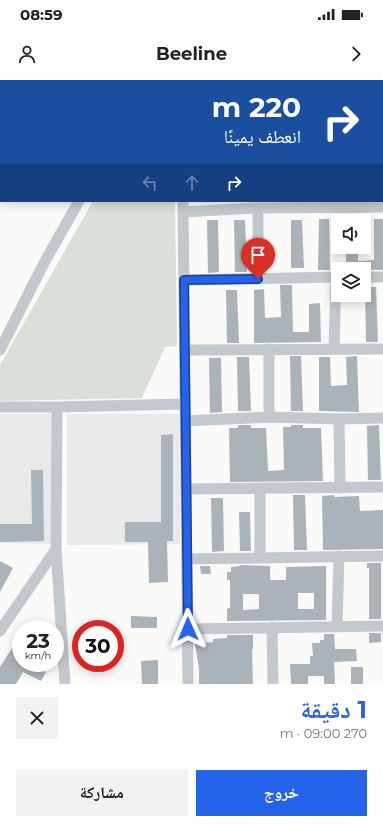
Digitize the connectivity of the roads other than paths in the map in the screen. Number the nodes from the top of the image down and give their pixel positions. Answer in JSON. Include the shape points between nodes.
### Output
{"nodes":[{"id":1,"x":78,"y":202,"type":"edge"},
{"id":2,"x":336,"y":204,"type":"edge"},
{"id":3,"x":183,"y":207,"type":"edge"},
{"id":4,"x":258,"y":208,"type":"junction"},
{"id":5,"x":383,"y":208,"type":"edge"},
{"id":6,"x":331,"y":277,"type":"edge"},
{"id":7,"x":371,"y":277,"type":"edge"},
{"id":8,"x":383,"y":277,"type":"edge"},
{"id":9,"x":258,"y":279,"type":"junction"},
{"id":10,"x":184,"y":280,"type":"junction"},
{"id":11,"x":336,"y":302,"type":"edge"},
{"id":12,"x":269,"y":349,"type":"junction"},
{"id":13,"x":334,"y":349,"type":"junction"},
{"id":14,"x":383,"y":349,"type":"edge"},
{"id":15,"x":0,"y":350,"type":"edge"},
{"id":16,"x":186,"y":350,"type":"junction"},
{"id":17,"x":185,"y":404,"type":"junction"},
{"id":18,"x":0,"y":406,"type":"edge"},
{"id":19,"x":57,"y":407,"type":"junction"},
{"id":20,"x":269,"y":417,"type":"junction"},
{"id":21,"x":383,"y":418,"type":"edge"},
{"id":22,"x":339,"y":419,"type":"junction"},
{"id":23,"x":186,"y":421,"type":"junction"},
{"id":24,"x":340,"y":488,"type":"junction"},
{"id":25,"x":383,"y":488,"type":"edge"},
{"id":26,"x":186,"y":489,"type":"junction"},
{"id":27,"x":260,"y":489,"type":"junction"},
{"id":28,"x":56,"y":549,"type":"junction"},
{"id":29,"x":339,"y":556,"type":"junction"},
{"id":30,"x":383,"y":556,"type":"edge"},
{"id":31,"x":260,"y":557,"type":"junction"},
{"id":32,"x":186,"y":559,"type":"junction"},
{"id":33,"x":337,"y":626,"type":"junction"},
{"id":34,"x":383,"y":626,"type":"edge"},
{"id":35,"x":272,"y":628,"type":"junction"},
{"id":36,"x":188,"y":629,"type":"junction"},
{"id":37,"x":0,"y":630,"type":"edge"},
{"id":38,"x":65,"y":684,"type":"edge"},
{"id":39,"x":188,"y":684,"type":"edge"},
{"id":40,"x":273,"y":684,"type":"edge"}],
"edges":[{"from":1,"to":15,"type":"street"},
{"from":2,"to":4,"type":"street"},
{"from":2,"to":5,"type":"street"},
{"from":3,"to":4,"type":"street"},
{"from":3,"to":10,"type":"street"},
{"from":4,"to":9,"type":"street"},
{"from":6,"to":9,"type":"street"},
{"from":7,"to":8,"type":"street"},
{"from":9,"to":10,"type":"street"},
{"from":10,"to":16,"type":"street"},
{"from":11,"to":13,"type":"street"},
{"from":12,"to":13,"type":"street"},
{"from":12,"to":16,"type":"street"},
{"from":12,"to":20,"type":"street"},
{"from":13,"to":14,"type":"street"},
{"from":16,"to":17,"type":"street"},
{"from":17,"to":19,"type":"street"},
{"from":17,"to":23,"type":"street"},
{"from":18,"to":19,"type":"street"},
{"from":19,"to":28,"type":"street"},
{"from":20,"to":22,"type":"street"},
{"from":20,"to":23,"type":"street"},
{"from":21,"to":22,"type":"street"},
{"from":22,"to":24,"type":"street"},
{"from":23,"to":26,"type":"street"},
{"from":24,"to":25,"type":"street"},
{"from":24,"to":27,"type":"street"},
{"from":26,"to":27,"type":"street"},
{"from":26,"to":32,"type":"street"},
{"from":27,"to":31,"type":"street"},
{"from":28,"to":37,"type":"street"},
{"from":28,"to":38,"type":"street"},
{"from":29,"to":30,"type":"street"},
{"from":29,"to":31,"type":"street"},
{"from":29,"to":33,"type":"street"},
{"from":31,"to":32,"type":"street"},
{"from":32,"to":36,"type":"street"},
{"from":33,"to":34,"type":"street"},
{"from":33,"to":35,"type":"street"},
{"from":35,"to":36,"type":"street"},
{"from":35,"to":40,"type":"street"},
{"from":36,"to":39,"type":"street"}]}
